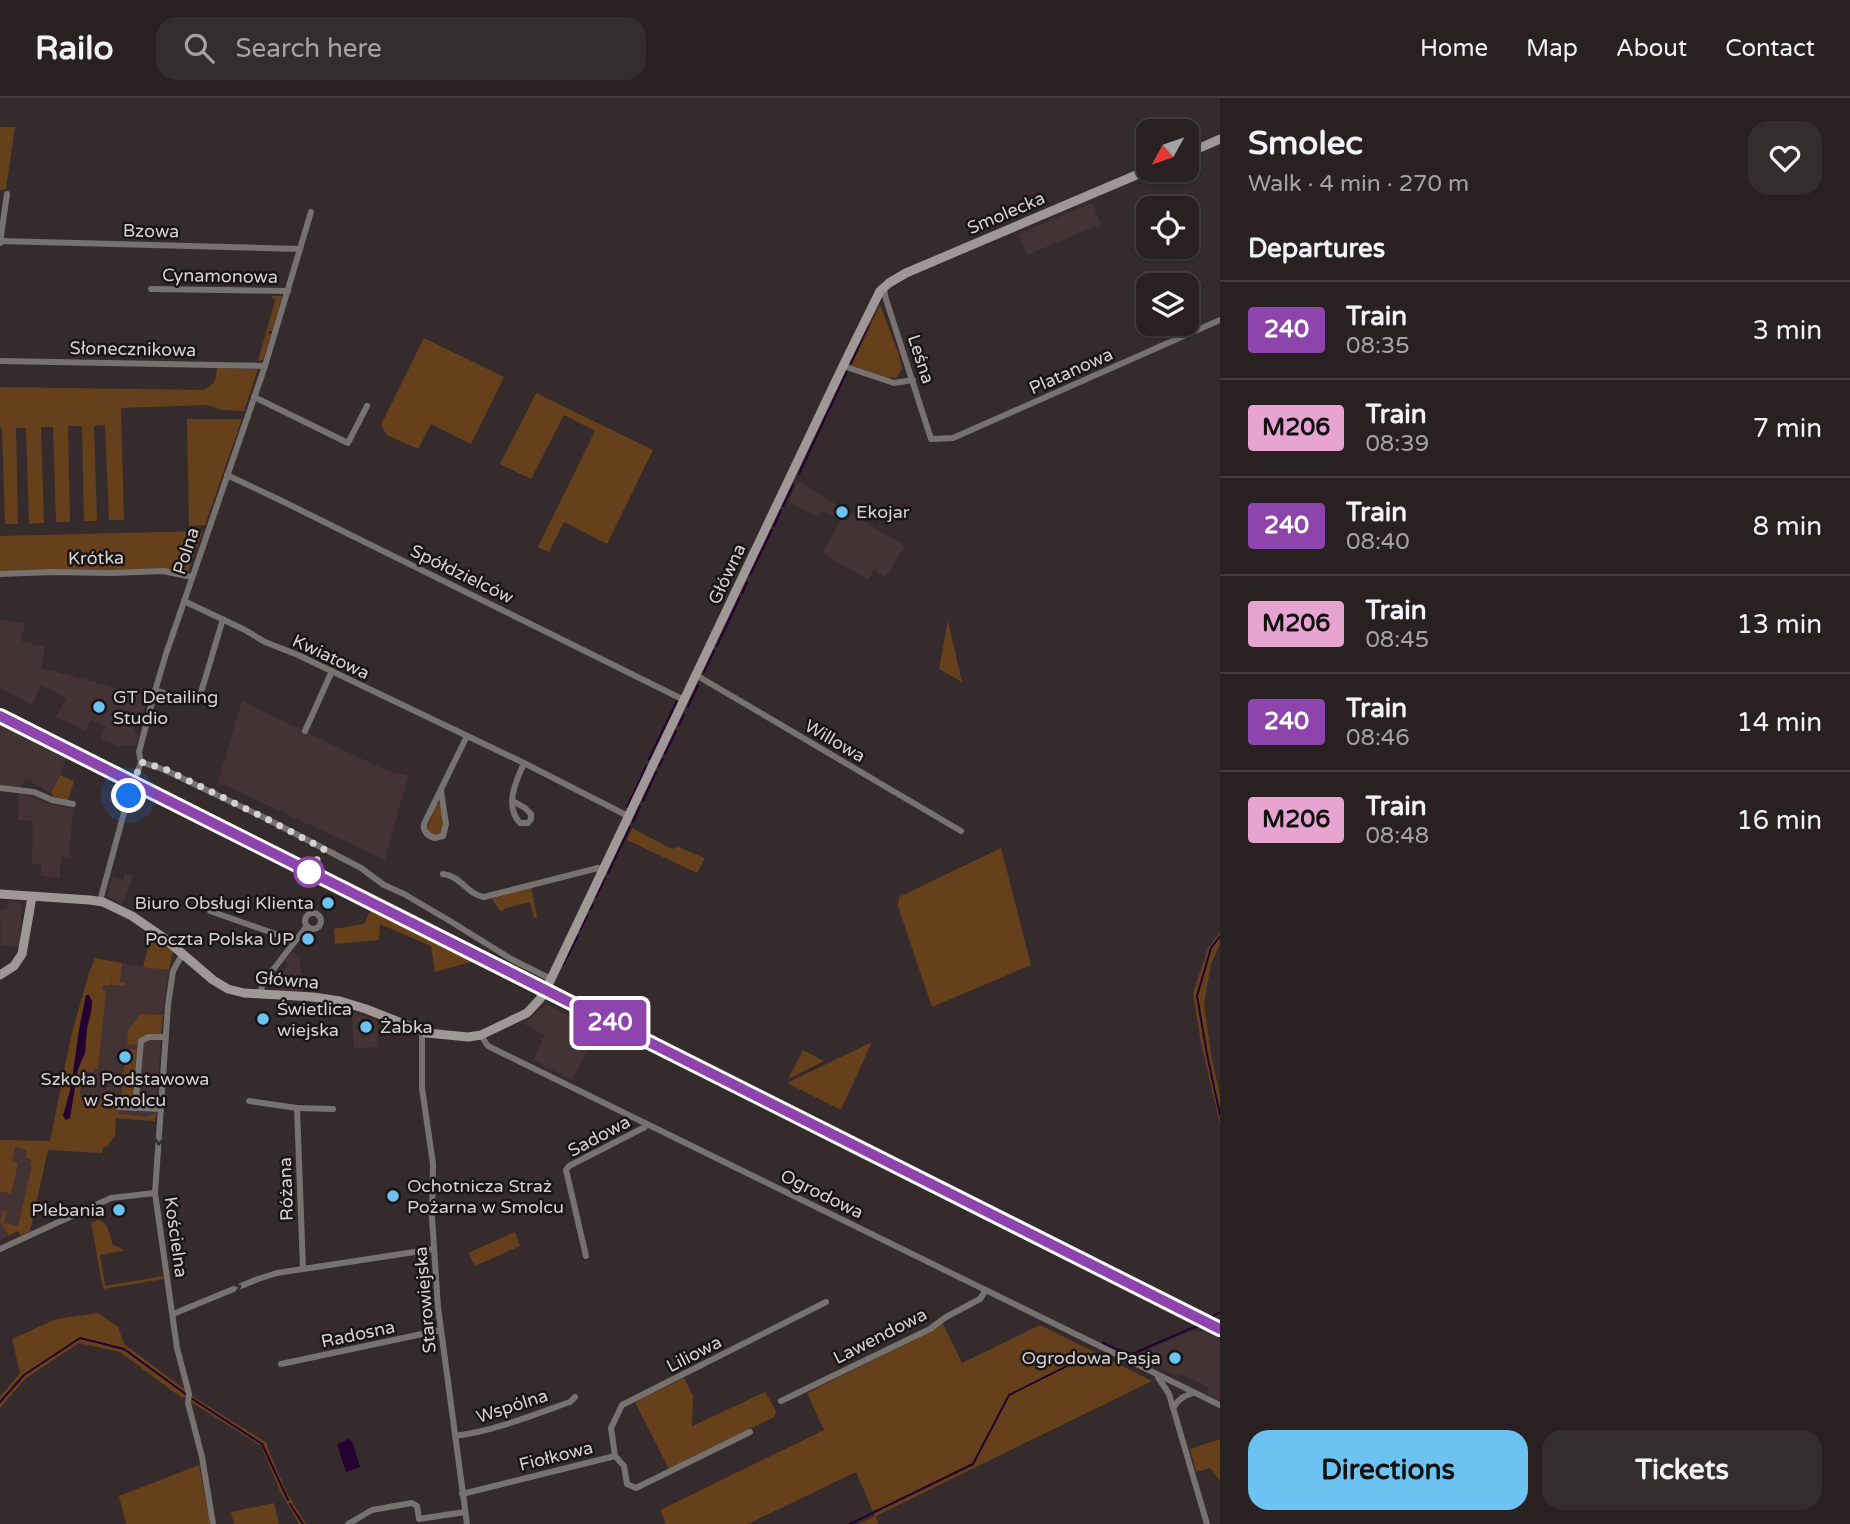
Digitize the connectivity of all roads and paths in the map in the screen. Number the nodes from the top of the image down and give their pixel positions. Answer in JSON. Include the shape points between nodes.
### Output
{"nodes":[{"id":1,"x":1220,"y":139,"type":"edge"},
{"id":2,"x":1199,"y":148,"type":"edge"},
{"id":3,"x":1136,"y":175,"type":"edge"},
{"id":4,"x":7,"y":194,"type":"dead end"},
{"id":5,"x":311,"y":212,"type":"dead end"},
{"id":6,"x":0,"y":242,"type":"edge"},
{"id":7,"x":300,"y":249,"type":"junction"},
{"id":8,"x":151,"y":289,"type":"dead end"},
{"id":9,"x":882,"y":289,"type":"junction"},
{"id":10,"x":288,"y":291,"type":"junction"},
{"id":11,"x":1220,"y":320,"type":"edge"},
{"id":12,"x":0,"y":361,"type":"edge"},
{"id":13,"x":265,"y":366,"type":"junction"},
{"id":14,"x":843,"y":366,"type":"junction"},
{"id":15,"x":913,"y":380,"type":"junction"},
{"id":16,"x":254,"y":397,"type":"junction"},
{"id":17,"x":367,"y":406,"type":"dead end"},
{"id":18,"x":931,"y":439,"type":"joint"},
{"id":19,"x":227,"y":475,"type":"junction"},
{"id":20,"x":0,"y":574,"type":"edge"},
{"id":21,"x":192,"y":576,"type":"junction"},
{"id":22,"x":184,"y":601,"type":"junction"},
{"id":23,"x":222,"y":619,"type":"junction"},
{"id":24,"x":332,"y":671,"type":"junction"},
{"id":25,"x":696,"y":676,"type":"junction"},
{"id":26,"x":155,"y":690,"type":"junction"},
{"id":27,"x":684,"y":700,"type":"junction"},
{"id":28,"x":305,"y":731,"type":"dead end"},
{"id":29,"x":467,"y":736,"type":"junction"},
{"id":30,"x":141,"y":762,"type":"junction"},
{"id":31,"x":524,"y":763,"type":"junction"},
{"id":32,"x":0,"y":788,"type":"edge"},
{"id":33,"x":441,"y":791,"type":"junction"},
{"id":34,"x":513,"y":801,"type":"dead end"},
{"id":35,"x":73,"y":804,"type":"dead end"},
{"id":36,"x":628,"y":816,"type":"junction"},
{"id":37,"x":961,"y":831,"type":"dead end"},
{"id":38,"x":603,"y":871,"type":"junction"},
{"id":39,"x":443,"y":874,"type":"dead end"},
{"id":40,"x":0,"y":894,"type":"edge"},
{"id":41,"x":32,"y":897,"type":"junction"},
{"id":42,"x":100,"y":901,"type":"junction"},
{"id":43,"x":210,"y":911,"type":"dead end"},
{"id":44,"x":307,"y":926,"type":"dead end"},
{"id":45,"x":294,"y":942,"type":"junction"},
{"id":46,"x":184,"y":953,"type":"junction"},
{"id":47,"x":0,"y":975,"type":"edge"},
{"id":48,"x":551,"y":979,"type":"junction"},
{"id":49,"x":261,"y":994,"type":"junction"},
{"id":50,"x":422,"y":1032,"type":"junction"},
{"id":51,"x":481,"y":1035,"type":"junction"},
{"id":52,"x":166,"y":1037,"type":"junction"},
{"id":53,"x":249,"y":1101,"type":"dead end"},
{"id":54,"x":119,"y":1107,"type":"dead end"},
{"id":55,"x":135,"y":1108,"type":"junction"},
{"id":56,"x":297,"y":1108,"type":"junction"},
{"id":57,"x":161,"y":1109,"type":"junction"},
{"id":58,"x":333,"y":1109,"type":"dead end"},
{"id":59,"x":646,"y":1124,"type":"junction"},
{"id":60,"x":155,"y":1193,"type":"junction"},
{"id":61,"x":0,"y":1249,"type":"edge"},
{"id":62,"x":434,"y":1249,"type":"junction"},
{"id":63,"x":586,"y":1256,"type":"dead end"},
{"id":64,"x":303,"y":1269,"type":"junction"},
{"id":65,"x":986,"y":1290,"type":"junction"},
{"id":66,"x":826,"y":1302,"type":"dead end"},
{"id":67,"x":173,"y":1314,"type":"junction"},
{"id":68,"x":441,"y":1330,"type":"junction"},
{"id":69,"x":281,"y":1364,"type":"dead end"},
{"id":70,"x":1155,"y":1374,"type":"junction"},
{"id":71,"x":1194,"y":1393,"type":"junction"},
{"id":72,"x":575,"y":1398,"type":"dead end"},
{"id":73,"x":781,"y":1401,"type":"dead end"},
{"id":74,"x":1220,"y":1405,"type":"edge"},
{"id":75,"x":1173,"y":1408,"type":"junction"},
{"id":76,"x":750,"y":1432,"type":"dead end"},
{"id":77,"x":455,"y":1436,"type":"junction"},
{"id":78,"x":615,"y":1456,"type":"junction"},
{"id":79,"x":462,"y":1494,"type":"junction"},
{"id":80,"x":465,"y":1512,"type":"junction"},
{"id":81,"x":214,"y":1524,"type":"edge"},
{"id":82,"x":348,"y":1524,"type":"edge"},
{"id":83,"x":467,"y":1524,"type":"edge"},
{"id":84,"x":1207,"y":1524,"type":"edge"}],
"edges":[{"from":1,"to":2,"type":"street"},
{"from":3,"to":9,"type":"street","name":"Smolecka","via":[[906,273]]},
{"from":4,"to":6,"type":"street"},
{"from":5,"to":7,"type":"street","name":"Polna"},
{"from":6,"to":7,"type":"street","name":"Bzowa"},
{"from":7,"to":10,"type":"street","name":"Polna"},
{"from":8,"to":10,"type":"street","name":"Cynamonowa"},
{"from":9,"to":14,"type":"street","name":"Główna"},
{"from":9,"to":15,"type":"street","name":"Leśna"},
{"from":10,"to":13,"type":"street","name":"Polna"},
{"from":11,"to":18,"type":"street","name":"Platanowa","via":[[953,438]]},
{"from":12,"to":13,"type":"street","name":"Słonecznikowa"},
{"from":13,"to":16,"type":"street","name":"Polna"},
{"from":14,"to":15,"type":"street","via":[[894,383]]},
{"from":14,"to":25,"type":"street","name":"Główna"},
{"from":15,"to":18,"type":"street","name":"Leśna"},
{"from":16,"to":17,"type":"street","via":[[348,443]]},
{"from":16,"to":19,"type":"street","name":"Polna"},
{"from":19,"to":21,"type":"street","name":"Polna"},
{"from":19,"to":27,"type":"street","name":"Spółdzielców"},
{"from":20,"to":21,"type":"street","name":"Krótka","via":[[163,571]]},
{"from":21,"to":22,"type":"street","name":"Polna"},
{"from":22,"to":23,"type":"street","name":"Kwiatowa"},
{"from":22,"to":26,"type":"street","name":"Polna"},
{"from":23,"to":24,"type":"street","name":"Kwiatowa"},
{"from":23,"to":26,"type":"street","via":[[197,701]]},
{"from":24,"to":28,"type":"street"},
{"from":24,"to":29,"type":"street","name":"Kwiatowa"},
{"from":25,"to":27,"type":"street","name":"Główna"},
{"from":25,"to":37,"type":"street","name":"Willowa"},
{"from":26,"to":30,"type":"street","name":"Polna","via":[[139,752]]},
{"from":27,"to":36,"type":"street","name":"Główna"},
{"from":29,"to":31,"type":"street","name":"Kwiatowa"},
{"from":29,"to":33,"type":"street"},
{"from":30,"to":42,"type":"street","name":"Polna"},
{"from":30,"to":48,"type":"street","via":[[165,769],[361,868]]},
{"from":31,"to":34,"type":"street","via":[[513,786]]},
{"from":31,"to":36,"type":"street","name":"Kwiatowa"},
{"from":32,"to":35,"type":"street"},
{"from":33,"to":33,"type":"street","via":[[424,824],[428,835],[435,838],[443,836],[446,829]]},
{"from":36,"to":38,"type":"street","name":"Główna"},
{"from":38,"to":39,"type":"street","via":[[597,868],[484,897]]},
{"from":38,"to":48,"type":"street","name":"Główna"},
{"from":40,"to":41,"type":"street","name":"Główna"},
{"from":41,"to":42,"type":"street","name":"Główna"},
{"from":41,"to":47,"type":"street","via":[[22,954]]},
{"from":42,"to":46,"type":"street","name":"Główna","via":[[139,921]]},
{"from":43,"to":45,"type":"street"},
{"from":44,"to":45,"type":"street"},
{"from":45,"to":49,"type":"street","via":[[262,984]]},
{"from":46,"to":49,"type":"street","name":"Główna","via":[[224,987]]},
{"from":46,"to":52,"type":"street","name":"Kościelna","via":[[173,971]]},
{"from":48,"to":51,"type":"street","name":"Główna","via":[[527,1013]]},
{"from":49,"to":50,"type":"street","name":"Główna","via":[[348,1003]]},
{"from":50,"to":51,"type":"street","name":"Główna"},
{"from":50,"to":62,"type":"street","name":"Starowiejska","via":[[422,1088],[433,1164]]},
{"from":51,"to":59,"type":"street","name":"Ogrodowa","via":[[486,1045]]},
{"from":52,"to":55,"type":"street","via":[[141,1041]]},
{"from":52,"to":57,"type":"street","name":"Kościelna"},
{"from":53,"to":56,"type":"street"},
{"from":54,"to":55,"type":"street"},
{"from":55,"to":57,"type":"street"},
{"from":56,"to":58,"type":"street"},
{"from":56,"to":64,"type":"street","name":"Różana"},
{"from":57,"to":60,"type":"street","name":"Kościelna","one_way":true},
{"from":59,"to":63,"type":"street","name":"Sadowa","via":[[566,1170]]},
{"from":59,"to":65,"type":"street","name":"Ogrodowa"},
{"from":60,"to":61,"type":"street","via":[[111,1198]]},
{"from":60,"to":67,"type":"street","name":"Kościelna"},
{"from":62,"to":64,"type":"street"},
{"from":62,"to":68,"type":"street","name":"Starowiejska"},
{"from":67,"to":64,"type":"street","one_way":true,"via":[[258,1279]]},
{"from":65,"to":70,"type":"street","name":"Ogrodowa"},
{"from":65,"to":73,"type":"street","name":"Lawendowa","via":[[980,1299],[930,1329]]},
{"from":66,"to":78,"type":"street","name":"Liliowa","via":[[622,1405],[611,1428]]},
{"from":67,"to":81,"type":"street","name":"Kościelna"},
{"from":68,"to":69,"type":"street","name":"Radosna"},
{"from":68,"to":77,"type":"street","name":"Starowiejska"},
{"from":70,"to":71,"type":"street","name":"Ogrodowa"},
{"from":70,"to":75,"type":"street"},
{"from":71,"to":74,"type":"street","name":"Ogrodowa"},
{"from":71,"to":75,"type":"street","via":[[1178,1400]]},
{"from":72,"to":77,"type":"street","name":"Wspólna"},
{"from":75,"to":84,"type":"street"},
{"from":76,"to":78,"type":"street","name":"Fiołkowa","via":[[636,1488],[627,1484],[624,1466]]},
{"from":77,"to":79,"type":"street","name":"Starowiejska"},
{"from":78,"to":79,"type":"street","name":"Fiołkowa"},
{"from":79,"to":80,"type":"street","name":"Starowiejska"},
{"from":80,"to":82,"type":"street","via":[[419,1519],[412,1503],[372,1510]]},
{"from":80,"to":83,"type":"street","name":"Starowiejska"}]}
